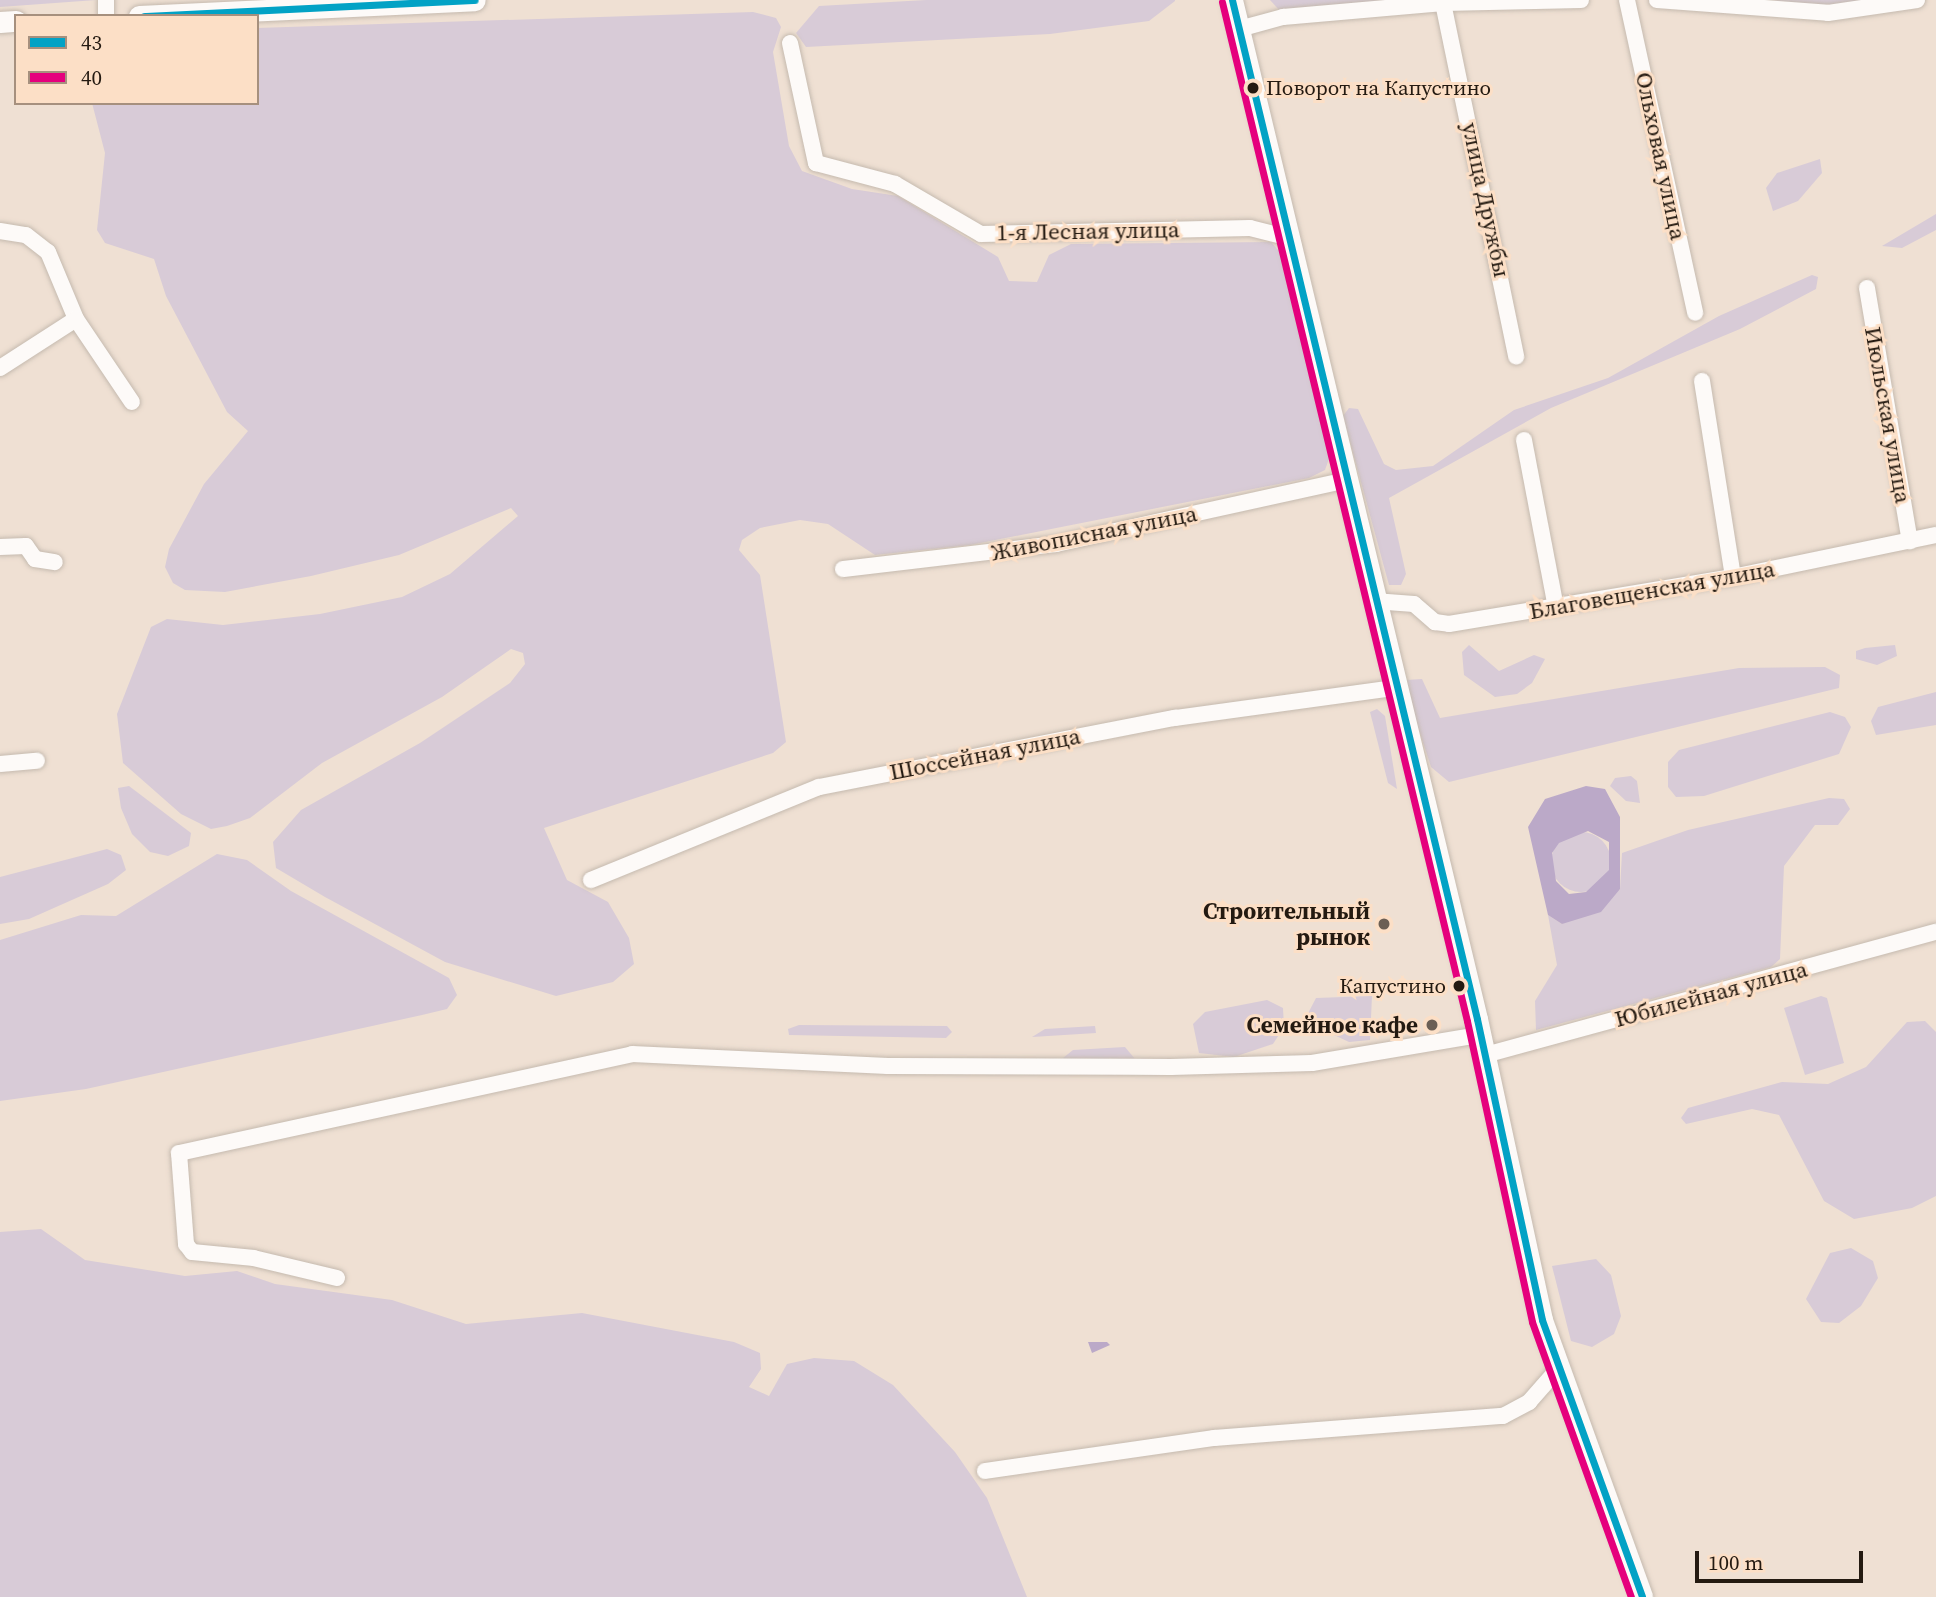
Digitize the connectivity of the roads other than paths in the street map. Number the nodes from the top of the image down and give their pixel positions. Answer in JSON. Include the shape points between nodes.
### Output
{"nodes":[{"id":1,"x":475,"y":0,"type":"edge"},
{"id":2,"x":1231,"y":0,"type":"edge"},
{"id":3,"x":1581,"y":0,"type":"edge"},
{"id":4,"x":1627,"y":0,"type":"edge"},
{"id":5,"x":1657,"y":0,"type":"edge"},
{"id":6,"x":1917,"y":0,"type":"edge"},
{"id":7,"x":1443,"y":3,"type":"junction"},
{"id":8,"x":181,"y":14,"type":"edge"},
{"id":9,"x":1239,"y":29,"type":"junction"},
{"id":10,"x":790,"y":43,"type":"dead end"},
{"id":11,"x":0,"y":231,"type":"edge"},
{"id":12,"x":1287,"y":237,"type":"junction"},
{"id":13,"x":1867,"y":288,"type":"dead end"},
{"id":14,"x":1695,"y":313,"type":"dead end"},
{"id":15,"x":76,"y":318,"type":"junction"},
{"id":16,"x":1516,"y":358,"type":"dead end"},
{"id":17,"x":0,"y":368,"type":"edge"},
{"id":18,"x":1702,"y":381,"type":"dead end"},
{"id":19,"x":132,"y":402,"type":"dead end"},
{"id":20,"x":1524,"y":440,"type":"dead end"},
{"id":21,"x":1343,"y":481,"type":"junction"},
{"id":22,"x":1936,"y":535,"type":"edge"},
{"id":23,"x":1910,"y":541,"type":"junction"},
{"id":24,"x":0,"y":547,"type":"edge"},
{"id":25,"x":55,"y":562,"type":"dead end"},
{"id":26,"x":843,"y":569,"type":"dead end"},
{"id":27,"x":1733,"y":577,"type":"junction"},
{"id":28,"x":1374,"y":601,"type":"junction"},
{"id":29,"x":1556,"y":607,"type":"junction"},
{"id":30,"x":1394,"y":688,"type":"junction"},
{"id":31,"x":37,"y":761,"type":"dead end"},
{"id":32,"x":0,"y":764,"type":"edge"},
{"id":33,"x":591,"y":880,"type":"dead end"},
{"id":34,"x":1936,"y":932,"type":"edge"},
{"id":35,"x":1482,"y":1045,"type":"junction"},
{"id":36,"x":337,"y":1278,"type":"dead end"},
{"id":37,"x":1557,"y":1370,"type":"junction"},
{"id":38,"x":985,"y":1471,"type":"dead end"},
{"id":39,"x":1642,"y":1597,"type":"edge"}],
"edges":[{"from":1,"to":8,"type":"main road"},
{"from":2,"to":9,"type":"main road"},
{"from":3,"to":7,"type":"street"},
{"from":4,"to":14,"type":"street","name":"Ольховая улица"},
{"from":5,"to":6,"type":"street","via":[[1828,13]]},
{"from":7,"to":9,"type":"street","via":[[1283,17]]},
{"from":7,"to":16,"type":"street","name":"улица Дружбы"},
{"from":9,"to":12,"type":"main road"},
{"from":10,"to":12,"type":"street","name":"1-я Лесная улица","via":[[816,163],[895,184],[981,234],[1250,228]]},
{"from":11,"to":15,"type":"street","via":[[26,235],[48,252]]},
{"from":12,"to":21,"type":"main road"},
{"from":13,"to":23,"type":"street","name":"Июльская улица"},
{"from":15,"to":17,"type":"street"},
{"from":15,"to":19,"type":"street"},
{"from":18,"to":27,"type":"street"},
{"from":20,"to":29,"type":"street"},
{"from":21,"to":26,"type":"street","name":"Живописная улица","via":[[1056,544]]},
{"from":21,"to":28,"type":"main road"},
{"from":22,"to":23,"type":"street","name":"Благовещенская улица"},
{"from":23,"to":27,"type":"street","name":"Благовещенская улица"},
{"from":24,"to":25,"type":"street","via":[[26,545],[35,559]]},
{"from":27,"to":29,"type":"street","name":"Благовещенская улица"},
{"from":28,"to":29,"type":"street","name":"Благовещенская улица","via":[[1414,604],[1435,622],[1449,624]]},
{"from":28,"to":30,"type":"main road"},
{"from":30,"to":33,"type":"street","name":"Шоссейная улица","via":[[1175,718],[819,787]]},
{"from":30,"to":35,"type":"main road"},
{"from":31,"to":32,"type":"street"},
{"from":34,"to":35,"type":"street","name":"Юбилейная улица"},
{"from":35,"to":36,"type":"street","name":"Юбилейная улица","via":[[1312,1063],[1171,1067],[972,1068],[632,1054],[180,1153],[186,1244],[192,1252],[254,1258]]},
{"from":35,"to":37,"type":"main road"},
{"from":37,"to":38,"type":"street","via":[[1529,1402],[1503,1416],[1214,1438]]},
{"from":37,"to":39,"type":"main road"}]}
